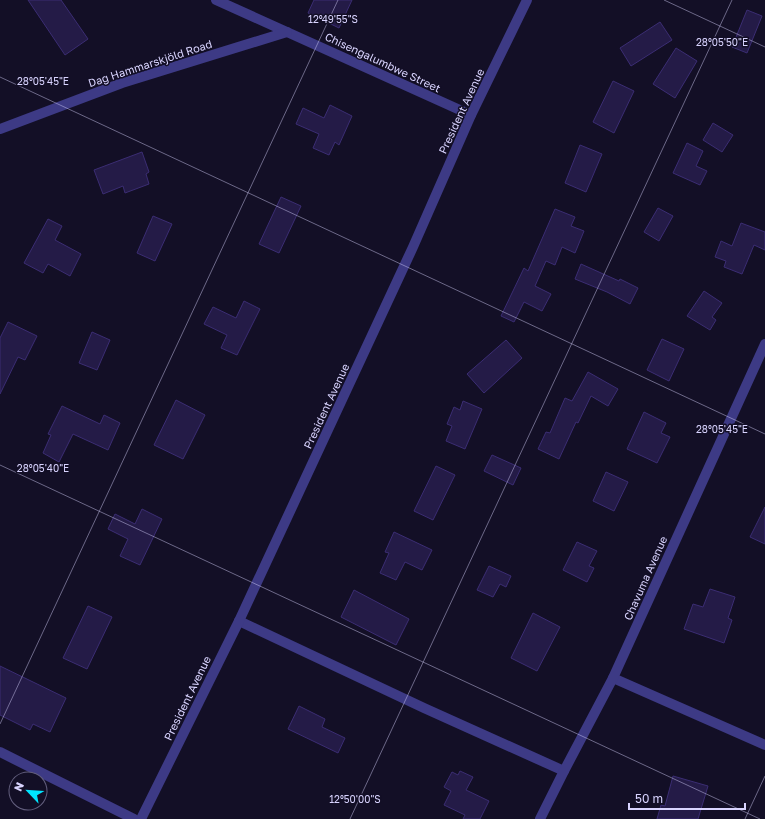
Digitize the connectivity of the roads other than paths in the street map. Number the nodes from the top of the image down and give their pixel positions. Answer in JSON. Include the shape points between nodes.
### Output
{"nodes":[{"id":1,"x":216,"y":0,"type":"edge"},
{"id":2,"x":219,"y":0,"type":"edge"},
{"id":3,"x":527,"y":0,"type":"edge"},
{"id":4,"x":287,"y":32,"type":"junction"},
{"id":5,"x":471,"y":115,"type":"junction"},
{"id":6,"x":0,"y":129,"type":"edge"},
{"id":7,"x":765,"y":344,"type":"edge"},
{"id":8,"x":239,"y":620,"type":"junction"},
{"id":9,"x":613,"y":678,"type":"junction"},
{"id":10,"x":765,"y":745,"type":"edge"},
{"id":11,"x":0,"y":752,"type":"edge"},
{"id":12,"x":564,"y":771,"type":"junction"},
{"id":13,"x":134,"y":819,"type":"edge"},
{"id":14,"x":141,"y":819,"type":"edge"},
{"id":15,"x":540,"y":819,"type":"edge"}],
"edges":[{"from":1,"to":4,"type":"street"},
{"from":2,"to":5,"type":"street","name":"Chisengalumbwe Street"},
{"from":3,"to":5,"type":"street","name":"President Avenue"},
{"from":4,"to":5,"type":"street"},
{"from":4,"to":6,"type":"street","name":"Dag Hammarskjöld Road","via":[[122,82]]},
{"from":5,"to":8,"type":"street","name":"President Avenue"},
{"from":7,"to":9,"type":"street","name":"Chavuma Avenue"},
{"from":8,"to":12,"type":"street"},
{"from":8,"to":14,"type":"street","name":"President Avenue"},
{"from":9,"to":10,"type":"street"},
{"from":9,"to":12,"type":"street","name":"Chavuma Avenue"},
{"from":11,"to":13,"type":"street"},
{"from":12,"to":15,"type":"street","name":"Chavuma Avenue"}]}
